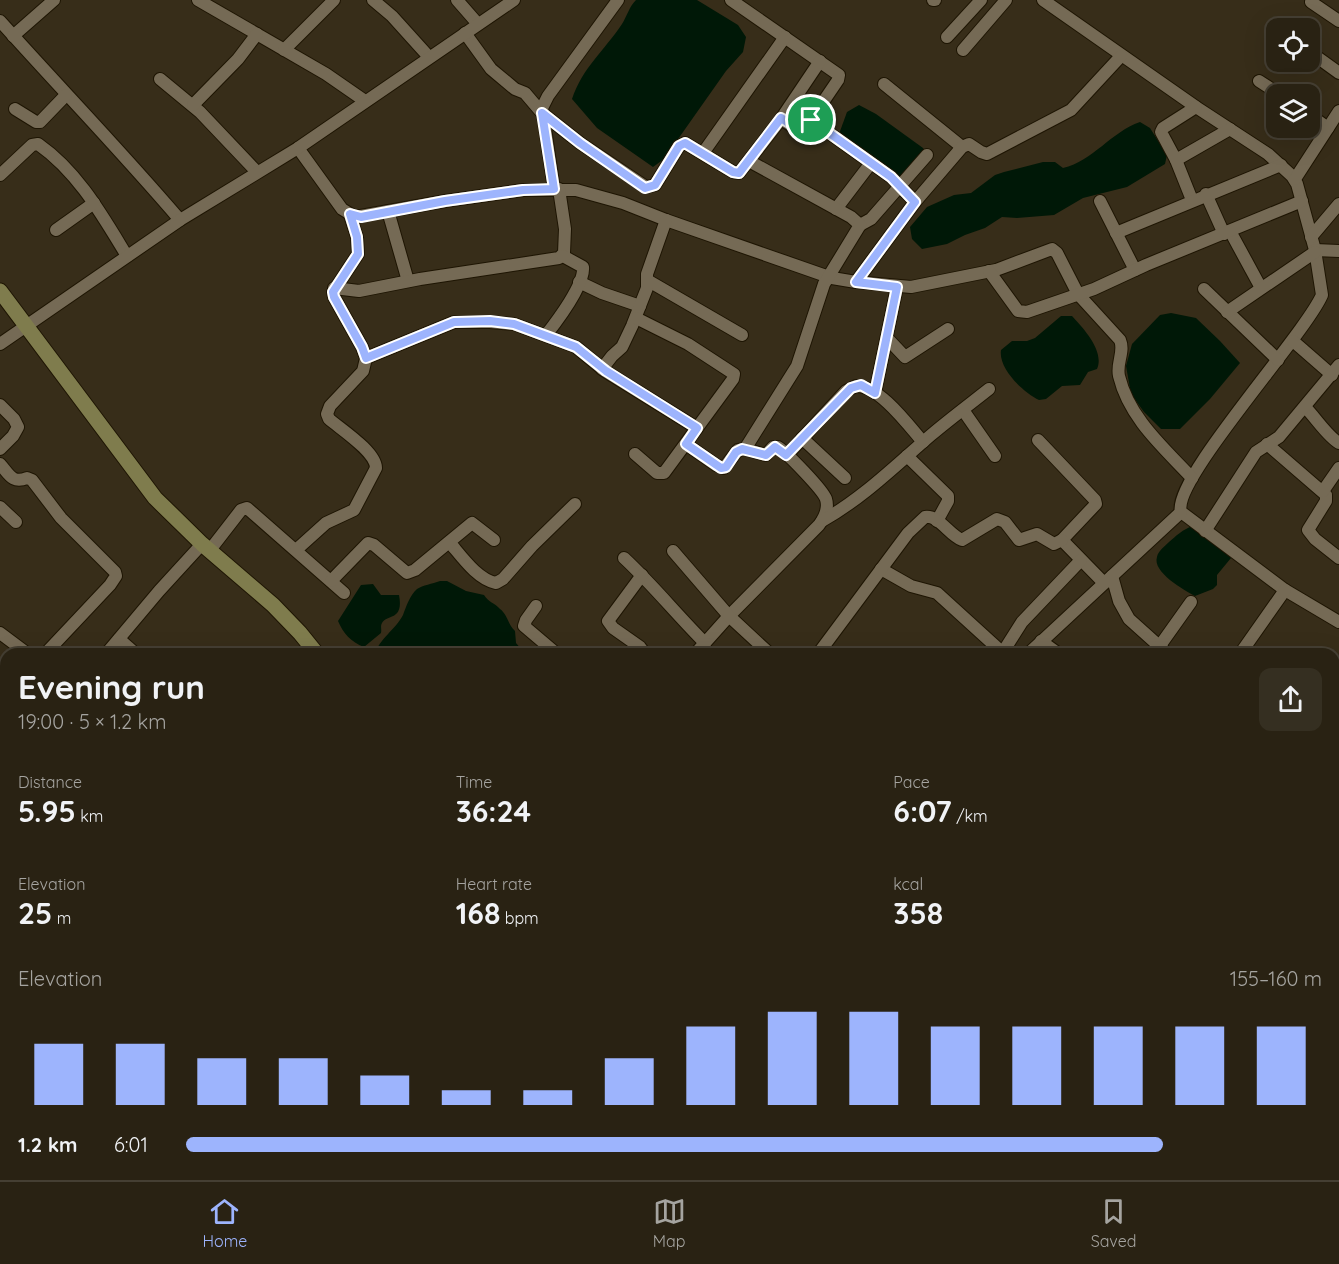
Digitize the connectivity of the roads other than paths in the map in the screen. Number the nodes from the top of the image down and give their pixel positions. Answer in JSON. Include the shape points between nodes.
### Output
{"nodes":[{"id":1,"x":54,"y":0,"type":"edge"},
{"id":2,"x":198,"y":0,"type":"edge"},
{"id":3,"x":334,"y":0,"type":"edge"},
{"id":4,"x":373,"y":0,"type":"edge"},
{"id":5,"x":457,"y":0,"type":"edge"},
{"id":6,"x":514,"y":0,"type":"edge"},
{"id":7,"x":618,"y":0,"type":"edge"},
{"id":8,"x":731,"y":0,"type":"edge"},
{"id":9,"x":981,"y":0,"type":"edge"},
{"id":10,"x":1006,"y":0,"type":"edge"},
{"id":11,"x":1043,"y":0,"type":"edge"},
{"id":12,"x":1311,"y":2,"type":"dead end"},
{"id":13,"x":1339,"y":21,"type":"edge"},
{"id":14,"x":961,"y":23,"type":"junction"},
{"id":15,"x":1,"y":24,"type":"edge"},
{"id":16,"x":478,"y":24,"type":"junction"},
{"id":17,"x":465,"y":33,"type":"junction"},
{"id":18,"x":257,"y":34,"type":"junction"},
{"id":19,"x":13,"y":36,"type":"junction"},
{"id":20,"x":976,"y":36,"type":"junction"},
{"id":21,"x":785,"y":37,"type":"junction"},
{"id":22,"x":947,"y":37,"type":"dead end"},
{"id":23,"x":284,"y":50,"type":"junction"},
{"id":24,"x":963,"y":50,"type":"dead end"},
{"id":25,"x":1120,"y":56,"type":"junction"},
{"id":26,"x":429,"y":57,"type":"junction"},
{"id":27,"x":1320,"y":59,"type":"edge"},
{"id":28,"x":820,"y":61,"type":"junction"},
{"id":29,"x":1339,"y":73,"type":"edge"},
{"id":30,"x":160,"y":79,"type":"dead end"},
{"id":31,"x":1259,"y":81,"type":"dead end"},
{"id":32,"x":884,"y":84,"type":"dead end"},
{"id":33,"x":1266,"y":86,"type":"edge"},
{"id":34,"x":66,"y":95,"type":"junction"},
{"id":35,"x":365,"y":101,"type":"junction"},
{"id":36,"x":193,"y":105,"type":"junction"},
{"id":37,"x":1196,"y":107,"type":"junction"},
{"id":38,"x":15,"y":109,"type":"dead end"},
{"id":39,"x":1339,"y":111,"type":"edge"},
{"id":40,"x":542,"y":113,"type":"junction"},
{"id":41,"x":781,"y":118,"type":"junction"},
{"id":42,"x":811,"y":120,"type":"junction"},
{"id":43,"x":1320,"y":123,"type":"edge"},
{"id":44,"x":1230,"y":129,"type":"junction"},
{"id":45,"x":1328,"y":129,"type":"junction"},
{"id":46,"x":1339,"y":137,"type":"edge"},
{"id":47,"x":298,"y":147,"type":"junction"},
{"id":48,"x":963,"y":147,"type":"junction"},
{"id":49,"x":703,"y":153,"type":"junction"},
{"id":50,"x":927,"y":155,"type":"dead end"},
{"id":51,"x":1176,"y":160,"type":"junction"},
{"id":52,"x":748,"y":161,"type":"junction"},
{"id":53,"x":872,"y":163,"type":"junction"},
{"id":54,"x":1281,"y":165,"type":"junction"},
{"id":55,"x":257,"y":172,"type":"junction"},
{"id":56,"x":0,"y":175,"type":"edge"},
{"id":57,"x":1295,"y":179,"type":"junction"},
{"id":58,"x":900,"y":185,"type":"junction"},
{"id":59,"x":556,"y":189,"type":"junction"},
{"id":60,"x":1206,"y":194,"type":"junction"},
{"id":61,"x":1192,"y":200,"type":"junction"},
{"id":62,"x":1100,"y":201,"type":"dead end"},
{"id":63,"x":1302,"y":201,"type":"junction"},
{"id":64,"x":915,"y":202,"type":"junction"},
{"id":65,"x":94,"y":203,"type":"junction"},
{"id":66,"x":1339,"y":204,"type":"edge"},
{"id":67,"x":836,"y":209,"type":"junction"},
{"id":68,"x":388,"y":211,"type":"junction"},
{"id":69,"x":350,"y":214,"type":"junction"},
{"id":70,"x":180,"y":219,"type":"junction"},
{"id":71,"x":666,"y":220,"type":"junction"},
{"id":72,"x":860,"y":225,"type":"junction"},
{"id":73,"x":56,"y":230,"type":"dead end"},
{"id":74,"x":1227,"y":232,"type":"junction"},
{"id":75,"x":1116,"y":233,"type":"junction"},
{"id":76,"x":1311,"y":237,"type":"junction"},
{"id":77,"x":1315,"y":251,"type":"junction"},
{"id":78,"x":1339,"y":251,"type":"edge"},
{"id":79,"x":127,"y":256,"type":"junction"},
{"id":80,"x":562,"y":256,"type":"junction"},
{"id":81,"x":1135,"y":270,"type":"junction"},
{"id":82,"x":989,"y":271,"type":"junction"},
{"id":83,"x":828,"y":277,"type":"junction"},
{"id":84,"x":647,"y":280,"type":"junction"},
{"id":85,"x":408,"y":281,"type":"junction"},
{"id":86,"x":579,"y":282,"type":"junction"},
{"id":87,"x":856,"y":282,"type":"junction"},
{"id":88,"x":897,"y":287,"type":"junction"},
{"id":89,"x":334,"y":288,"type":"junction"},
{"id":90,"x":1261,"y":288,"type":"junction"},
{"id":91,"x":1204,"y":290,"type":"dead end"},
{"id":92,"x":0,"y":291,"type":"edge"},
{"id":93,"x":1078,"y":294,"type":"junction"},
{"id":94,"x":638,"y":312,"type":"junction"},
{"id":95,"x":1227,"y":312,"type":"junction"},
{"id":96,"x":36,"y":318,"type":"junction"},
{"id":97,"x":948,"y":329,"type":"dead end"},
{"id":98,"x":546,"y":335,"type":"junction"},
{"id":99,"x":742,"y":335,"type":"dead end"},
{"id":100,"x":887,"y":338,"type":"junction"},
{"id":101,"x":1293,"y":341,"type":"junction"},
{"id":102,"x":0,"y":344,"type":"edge"},
{"id":103,"x":366,"y":358,"type":"junction"},
{"id":104,"x":1278,"y":360,"type":"junction"},
{"id":105,"x":602,"y":369,"type":"junction"},
{"id":106,"x":1335,"y":370,"type":"edge"},
{"id":107,"x":989,"y":389,"type":"dead end"},
{"id":108,"x":875,"y":393,"type":"junction"},
{"id":109,"x":0,"y":405,"type":"edge"},
{"id":110,"x":1305,"y":407,"type":"junction"},
{"id":111,"x":963,"y":410,"type":"junction"},
{"id":112,"x":697,"y":428,"type":"junction"},
{"id":113,"x":802,"y":438,"type":"junction"},
{"id":114,"x":1038,"y":440,"type":"dead end"},
{"id":115,"x":923,"y":442,"type":"junction"},
{"id":116,"x":1339,"y":443,"type":"edge"},
{"id":117,"x":686,"y":444,"type":"junction"},
{"id":118,"x":1267,"y":444,"type":"junction"},
{"id":119,"x":745,"y":449,"type":"junction"},
{"id":120,"x":0,"y":450,"type":"edge"},
{"id":121,"x":634,"y":454,"type":"dead end"},
{"id":122,"x":786,"y":455,"type":"junction"},
{"id":123,"x":908,"y":456,"type":"junction"},
{"id":124,"x":995,"y":456,"type":"dead end"},
{"id":125,"x":0,"y":464,"type":"edge"},
{"id":126,"x":1339,"y":468,"type":"edge"},
{"id":127,"x":844,"y":478,"type":"dead end"},
{"id":128,"x":1192,"y":478,"type":"junction"},
{"id":129,"x":1323,"y":491,"type":"junction"},
{"id":130,"x":575,"y":504,"type":"dead end"},
{"id":131,"x":0,"y":507,"type":"edge"},
{"id":132,"x":1181,"y":512,"type":"junction"},
{"id":133,"x":822,"y":520,"type":"junction"},
{"id":134,"x":937,"y":520,"type":"junction"},
{"id":135,"x":16,"y":522,"type":"dead end"},
{"id":136,"x":1205,"y":531,"type":"junction"},
{"id":137,"x":494,"y":540,"type":"dead end"},
{"id":138,"x":1062,"y":540,"type":"junction"},
{"id":139,"x":450,"y":543,"type":"junction"},
{"id":140,"x":206,"y":547,"type":"junction"},
{"id":141,"x":296,"y":550,"type":"junction"},
{"id":142,"x":673,"y":551,"type":"dead end"},
{"id":143,"x":624,"y":558,"type":"dead end"},
{"id":144,"x":1339,"y":558,"type":"edge"},
{"id":145,"x":1081,"y":560,"type":"junction"},
{"id":146,"x":881,"y":569,"type":"junction"},
{"id":147,"x":642,"y":575,"type":"junction"},
{"id":148,"x":1108,"y":579,"type":"junction"},
{"id":149,"x":331,"y":581,"type":"junction"},
{"id":150,"x":1285,"y":590,"type":"junction"},
{"id":151,"x":344,"y":593,"type":"dead end"},
{"id":152,"x":1191,"y":602,"type":"dead end"},
{"id":153,"x":536,"y":606,"type":"dead end"},
{"id":154,"x":729,"y":616,"type":"junction"},
{"id":155,"x":1339,"y":622,"type":"edge"},
{"id":156,"x":0,"y":633,"type":"edge"},
{"id":157,"x":119,"y":639,"type":"junction"},
{"id":158,"x":1041,"y":641,"type":"junction"},
{"id":159,"x":705,"y":643,"type":"junction"},
{"id":160,"x":20,"y":648,"type":"edge"},
{"id":161,"x":51,"y":648,"type":"edge"},
{"id":162,"x":111,"y":648,"type":"edge"},
{"id":163,"x":129,"y":648,"type":"edge"},
{"id":164,"x":311,"y":648,"type":"edge"},
{"id":165,"x":550,"y":648,"type":"edge"},
{"id":166,"x":641,"y":648,"type":"edge"},
{"id":167,"x":700,"y":648,"type":"edge"},
{"id":168,"x":764,"y":648,"type":"edge"},
{"id":169,"x":822,"y":648,"type":"edge"},
{"id":170,"x":998,"y":648,"type":"edge"},
{"id":171,"x":1007,"y":648,"type":"edge"},
{"id":172,"x":1034,"y":648,"type":"edge"},
{"id":173,"x":1051,"y":648,"type":"edge"},
{"id":174,"x":1157,"y":648,"type":"edge"},
{"id":175,"x":1163,"y":648,"type":"edge"},
{"id":176,"x":1243,"y":648,"type":"edge"}],
"edges":[{"from":1,"to":19,"type":"street"},
{"from":2,"to":18,"type":"street"},
{"from":3,"to":23,"type":"street"},
{"from":4,"to":26,"type":"street"},
{"from":5,"to":16,"type":"street"},
{"from":6,"to":16,"type":"street"},
{"from":7,"to":40,"type":"street","via":[[548,96]]},
{"from":8,"to":21,"type":"street"},
{"from":9,"to":14,"type":"street"},
{"from":10,"to":20,"type":"street"},
{"from":11,"to":25,"type":"street"},
{"from":12,"to":13,"type":"street"},
{"from":14,"to":20,"type":"street"},
{"from":14,"to":22,"type":"street"},
{"from":15,"to":19,"type":"street"},
{"from":16,"to":17,"type":"street"},
{"from":17,"to":26,"type":"street"},
{"from":17,"to":40,"type":"street","via":[[491,69],[525,93]]},
{"from":18,"to":23,"type":"street"},
{"from":18,"to":36,"type":"street"},
{"from":19,"to":34,"type":"street"},
{"from":20,"to":24,"type":"street"},
{"from":21,"to":28,"type":"street"},
{"from":21,"to":49,"type":"street"},
{"from":23,"to":35,"type":"street"},
{"from":25,"to":37,"type":"street"},
{"from":25,"to":48,"type":"street","via":[[1071,110],[987,154],[969,144]]},
{"from":26,"to":35,"type":"street"},
{"from":27,"to":29,"type":"street"},
{"from":28,"to":41,"type":"street"},
{"from":28,"to":42,"type":"street","via":[[839,77]]},
{"from":30,"to":36,"type":"street"},
{"from":31,"to":33,"type":"street"},
{"from":32,"to":48,"type":"street"},
{"from":34,"to":38,"type":"street","via":[[40,122]]},
{"from":34,"to":70,"type":"street"},
{"from":35,"to":47,"type":"street"},
{"from":36,"to":55,"type":"street"},
{"from":37,"to":44,"type":"street"},
{"from":37,"to":51,"type":"street","via":[[1161,130]]},
{"from":39,"to":45,"type":"street"},
{"from":40,"to":49,"type":"street","via":[[645,188],[655,185],[682,143]]},
{"from":40,"to":59,"type":"street"},
{"from":41,"to":42,"type":"street","via":[[802,131]]},
{"from":41,"to":52,"type":"street"},
{"from":42,"to":53,"type":"street"},
{"from":43,"to":45,"type":"street"},
{"from":44,"to":51,"type":"street"},
{"from":44,"to":54,"type":"street"},
{"from":45,"to":46,"type":"street"},
{"from":45,"to":57,"type":"street"},
{"from":47,"to":55,"type":"street"},
{"from":47,"to":69,"type":"street","via":[[342,209]]},
{"from":48,"to":64,"type":"street"},
{"from":49,"to":52,"type":"street","via":[[736,174]]},
{"from":50,"to":58,"type":"street"},
{"from":51,"to":61,"type":"street"},
{"from":52,"to":67,"type":"street"},
{"from":53,"to":58,"type":"street"},
{"from":53,"to":67,"type":"street"},
{"from":54,"to":57,"type":"street"},
{"from":54,"to":60,"type":"street"},
{"from":55,"to":70,"type":"street"},
{"from":56,"to":65,"type":"street","via":[[32,145],[38,144],[76,178]]},
{"from":57,"to":63,"type":"street"},
{"from":58,"to":64,"type":"street"},
{"from":58,"to":72,"type":"street","via":[[871,219]]},
{"from":59,"to":68,"type":"street"},
{"from":59,"to":71,"type":"street","via":[[592,194]]},
{"from":59,"to":80,"type":"street","via":[[566,229]]},
{"from":60,"to":61,"type":"street"},
{"from":60,"to":74,"type":"street"},
{"from":61,"to":75,"type":"street"},
{"from":62,"to":75,"type":"street"},
{"from":63,"to":74,"type":"street"},
{"from":63,"to":76,"type":"street"},
{"from":64,"to":87,"type":"street"},
{"from":65,"to":73,"type":"street"},
{"from":65,"to":79,"type":"street"},
{"from":66,"to":76,"type":"street"},
{"from":67,"to":72,"type":"street"},
{"from":68,"to":69,"type":"street","via":[[361,217]]},
{"from":68,"to":85,"type":"street"},
{"from":69,"to":89,"type":"street","via":[[358,254]]},
{"from":70,"to":79,"type":"street"},
{"from":71,"to":83,"type":"street"},
{"from":71,"to":84,"type":"street"},
{"from":72,"to":83,"type":"street"},
{"from":74,"to":81,"type":"street"},
{"from":74,"to":90,"type":"street"},
{"from":75,"to":81,"type":"street"},
{"from":76,"to":77,"type":"street"},
{"from":77,"to":78,"type":"street"},
{"from":77,"to":90,"type":"street"},
{"from":77,"to":101,"type":"street","via":[[1322,296]]},
{"from":79,"to":96,"type":"street"},
{"from":80,"to":85,"type":"street"},
{"from":80,"to":86,"type":"street","via":[[583,267]]},
{"from":81,"to":93,"type":"street"},
{"from":82,"to":88,"type":"street"},
{"from":82,"to":93,"type":"street","via":[[1021,313]]},
{"from":82,"to":93,"type":"street","via":[[1053,249]]},
{"from":83,"to":87,"type":"street"},
{"from":83,"to":119,"type":"street","via":[[797,366]]},
{"from":84,"to":94,"type":"street"},
{"from":84,"to":99,"type":"street"},
{"from":85,"to":89,"type":"street","via":[[359,291]]},
{"from":86,"to":94,"type":"street"},
{"from":86,"to":98,"type":"street","via":[[566,309]]},
{"from":87,"to":88,"type":"street"},
{"from":88,"to":100,"type":"street"},
{"from":89,"to":103,"type":"street","via":[[334,297]]},
{"from":90,"to":95,"type":"street"},
{"from":91,"to":95,"type":"street"},
{"from":92,"to":96,"type":"street"},
{"from":93,"to":128,"type":"street","via":[[1120,339],[1118,374],[1128,404],[1156,441]]},
{"from":94,"to":105,"type":"street","via":[[622,347]]},
{"from":94,"to":112,"type":"street","via":[[734,374]]},
{"from":95,"to":104,"type":"street"},
{"from":96,"to":102,"type":"street"},
{"from":96,"to":140,"type":"street","via":[[96,417],[155,498]]},
{"from":97,"to":100,"type":"street","via":[[905,357]]},
{"from":98,"to":103,"type":"street","via":[[514,324],[454,322]]},
{"from":98,"to":105,"type":"street","via":[[576,347]]},
{"from":100,"to":108,"type":"street"},
{"from":101,"to":104,"type":"street"},
{"from":101,"to":106,"type":"street"},
{"from":103,"to":141,"type":"street","via":[[363,371],[327,414],[370,453],[376,463],[375,473],[354,510],[326,523]]},
{"from":104,"to":128,"type":"street","via":[[1240,407]]},
{"from":105,"to":112,"type":"street"},
{"from":106,"to":110,"type":"street"},
{"from":107,"to":111,"type":"street"},
{"from":108,"to":113,"type":"street","via":[[861,385],[851,388]]},
{"from":108,"to":115,"type":"street"},
{"from":109,"to":120,"type":"street","via":[[18,427]]},
{"from":110,"to":116,"type":"street"},
{"from":110,"to":118,"type":"street","via":[[1276,440]]},
{"from":111,"to":115,"type":"street"},
{"from":111,"to":124,"type":"street"},
{"from":112,"to":117,"type":"street"},
{"from":113,"to":122,"type":"street"},
{"from":113,"to":127,"type":"street"},
{"from":114,"to":138,"type":"street","via":[[1096,504]]},
{"from":115,"to":123,"type":"street"},
{"from":117,"to":119,"type":"street","via":[[721,468],[738,450]]},
{"from":117,"to":121,"type":"street","via":[[662,474]]},
{"from":118,"to":129,"type":"street"},
{"from":118,"to":136,"type":"street","via":[[1256,452]]},
{"from":119,"to":122,"type":"street","via":[[766,455],[775,447]]},
{"from":122,"to":133,"type":"street","via":[[825,497],[826,513]]},
{"from":123,"to":133,"type":"street","via":[[848,505]]},
{"from":123,"to":134,"type":"street","via":[[948,496]]},
{"from":125,"to":161,"type":"street","via":[[15,480],[32,480],[116,576]]},
{"from":126,"to":129,"type":"street"},
{"from":128,"to":132,"type":"street","via":[[1180,503]]},
{"from":129,"to":144,"type":"street","via":[[1327,498],[1308,530]]},
{"from":130,"to":139,"type":"street","via":[[496,583],[469,565]]},
{"from":131,"to":135,"type":"street"},
{"from":132,"to":136,"type":"street"},
{"from":132,"to":148,"type":"street"},
{"from":133,"to":154,"type":"street"},
{"from":134,"to":138,"type":"street","via":[[962,540],[997,519],[1005,522],[1019,540],[1037,534],[1054,544]]},
{"from":134,"to":146,"type":"street","via":[[927,516],[917,522]]},
{"from":136,"to":150,"type":"street"},
{"from":137,"to":139,"type":"street","via":[[472,523]]},
{"from":138,"to":145,"type":"street"},
{"from":139,"to":149,"type":"street","via":[[407,573],[368,543]]},
{"from":140,"to":141,"type":"street","via":[[241,510],[248,508]]},
{"from":140,"to":157,"type":"street","via":[[159,591]]},
{"from":140,"to":164,"type":"street","via":[[273,605]]},
{"from":141,"to":149,"type":"street"},
{"from":142,"to":154,"type":"street"},
{"from":143,"to":147,"type":"street"},
{"from":145,"to":148,"type":"street"},
{"from":145,"to":171,"type":"street","via":[[1022,622]]},
{"from":146,"to":169,"type":"street"},
{"from":146,"to":170,"type":"street","via":[[910,586],[937,593]]},
{"from":147,"to":159,"type":"street"},
{"from":147,"to":166,"type":"street","via":[[608,621]]},
{"from":148,"to":158,"type":"street"},
{"from":148,"to":174,"type":"street","via":[[1129,619]]},
{"from":149,"to":151,"type":"street"},
{"from":150,"to":155,"type":"street"},
{"from":150,"to":176,"type":"street"},
{"from":152,"to":175,"type":"street"},
{"from":153,"to":165,"type":"street","via":[[524,626]]},
{"from":154,"to":159,"type":"street"},
{"from":154,"to":168,"type":"street"},
{"from":156,"to":160,"type":"street"},
{"from":157,"to":162,"type":"street"},
{"from":157,"to":163,"type":"street"},
{"from":158,"to":172,"type":"street"},
{"from":158,"to":173,"type":"street"},
{"from":159,"to":167,"type":"street"}]}
